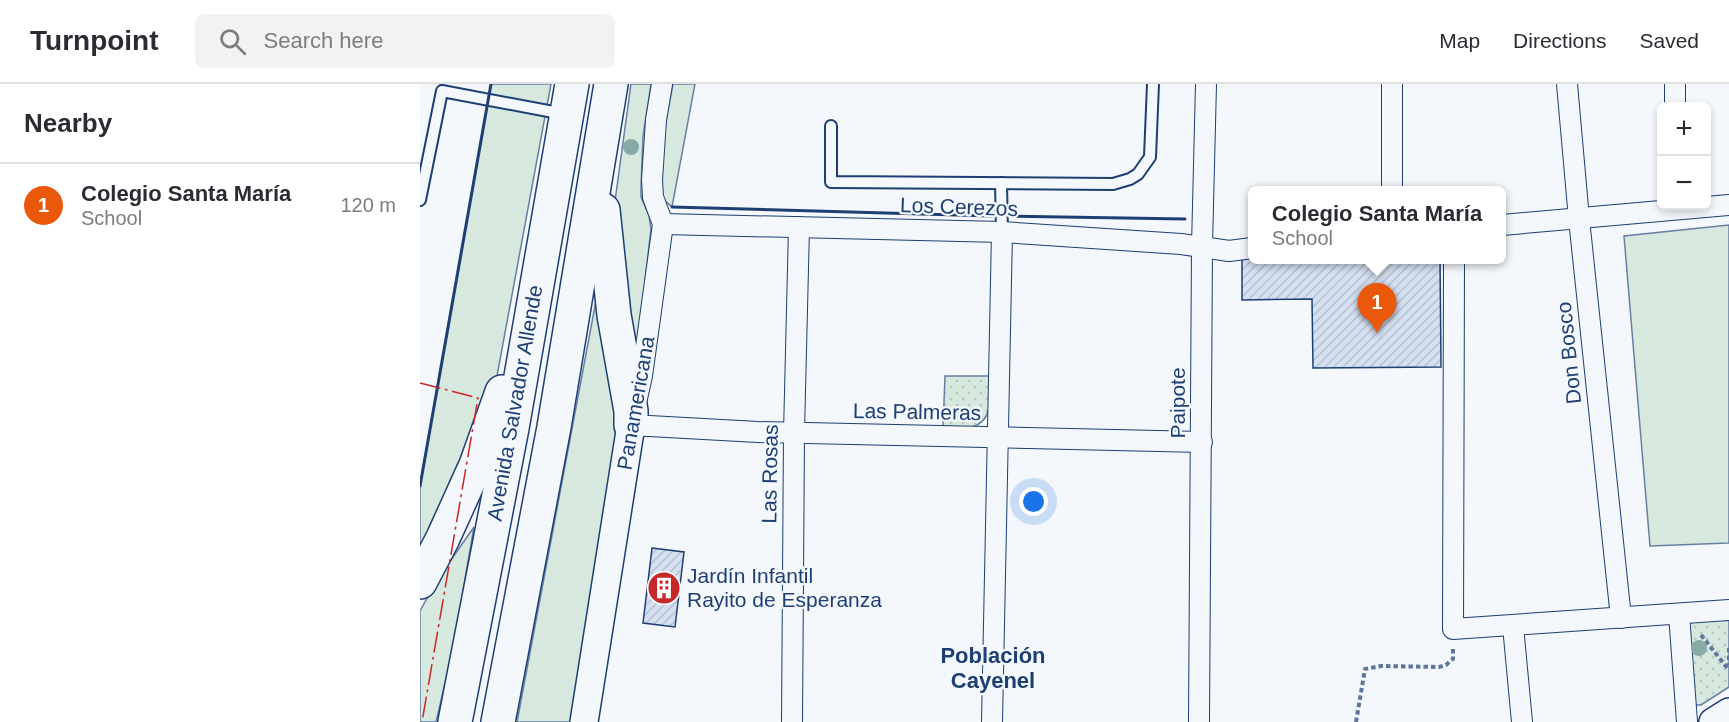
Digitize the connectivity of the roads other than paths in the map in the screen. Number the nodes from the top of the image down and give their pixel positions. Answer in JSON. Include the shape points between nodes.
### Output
{"nodes":[{"id":1,"x":611,"y":84,"type":"edge"},
{"id":2,"x":662,"y":84,"type":"edge"},
{"id":3,"x":1153,"y":84,"type":"edge"},
{"id":4,"x":1206,"y":84,"type":"edge"},
{"id":5,"x":1392,"y":84,"type":"edge"},
{"id":6,"x":1567,"y":84,"type":"edge"},
{"id":7,"x":1675,"y":84,"type":"edge"},
{"id":8,"x":570,"y":99,"type":"edge"},
{"id":9,"x":1675,"y":102,"type":"edge"},
{"id":10,"x":831,"y":126,"type":"dead end"},
{"id":11,"x":602,"y":141,"type":"junction"},
{"id":12,"x":1001,"y":183,"type":"junction"},
{"id":13,"x":1392,"y":186,"type":"edge"},
{"id":14,"x":420,"y":200,"type":"edge"},
{"id":15,"x":1729,"y":206,"type":"edge"},
{"id":16,"x":1711,"y":207,"type":"edge"},
{"id":17,"x":1657,"y":210,"type":"edge"},
{"id":18,"x":1579,"y":219,"type":"junction"},
{"id":19,"x":663,"y":224,"type":"junction"},
{"id":20,"x":1506,"y":225,"type":"edge"},
{"id":21,"x":799,"y":227,"type":"junction"},
{"id":22,"x":1002,"y":232,"type":"junction"},
{"id":23,"x":1202,"y":246,"type":"junction"},
{"id":24,"x":1248,"y":249,"type":"edge"},
{"id":25,"x":1454,"y":264,"type":"edge"},
{"id":26,"x":535,"y":293,"type":"junction"},
{"id":27,"x":631,"y":425,"type":"junction"},
{"id":28,"x":794,"y":433,"type":"junction"},
{"id":29,"x":998,"y":438,"type":"junction"},
{"id":30,"x":1202,"y":442,"type":"junction"},
{"id":31,"x":420,"y":582,"type":"edge"},
{"id":32,"x":1729,"y":610,"type":"edge"},
{"id":33,"x":1679,"y":614,"type":"junction"},
{"id":34,"x":1622,"y":618,"type":"junction"},
{"id":35,"x":1513,"y":626,"type":"junction"},
{"id":36,"x":1729,"y":712,"type":"edge"},
{"id":37,"x":455,"y":722,"type":"edge"},
{"id":38,"x":498,"y":722,"type":"edge"},
{"id":39,"x":584,"y":722,"type":"edge"},
{"id":40,"x":792,"y":722,"type":"edge"},
{"id":41,"x":992,"y":722,"type":"edge"},
{"id":42,"x":1199,"y":722,"type":"edge"},
{"id":43,"x":1522,"y":722,"type":"edge"},
{"id":44,"x":1687,"y":722,"type":"edge"},
{"id":45,"x":1713,"y":722,"type":"edge"}],
"edges":[{"from":1,"to":11,"type":"highway","name":"Avenida Salvador Allende"},
{"from":2,"to":19,"type":"street","name":"Panamericana","via":[[652,180],[653,197]]},
{"from":3,"to":12,"type":"lane","via":[[1150,157],[1130,179],[1113,184]]},
{"from":4,"to":23,"type":"street","name":"Paipote"},
{"from":5,"to":13,"type":"street"},
{"from":6,"to":18,"type":"street","name":"Don Bosco"},
{"from":7,"to":9,"type":"street"},
{"from":8,"to":14,"type":"lane","via":[[442,91]]},
{"from":8,"to":26,"type":"highway","name":"Avenida Salvador Allende"},
{"from":10,"to":12,"type":"lane","via":[[831,182]]},
{"from":11,"to":27,"type":"highway","via":[[604,233]]},
{"from":11,"to":38,"type":"highway","name":"Avenida Salvador Allende","via":[[560,394]]},
{"from":12,"to":22,"type":"lane"},
{"from":15,"to":16,"type":"street"},
{"from":17,"to":18,"type":"street"},
{"from":18,"to":20,"type":"street"},
{"from":18,"to":34,"type":"street","name":"Don Bosco"},
{"from":19,"to":21,"type":"street","name":"Los Cerezos"},
{"from":19,"to":27,"type":"street","name":"Panamericana","via":[[642,376]]},
{"from":21,"to":22,"type":"street","name":"Los Cerezos"},
{"from":21,"to":28,"type":"street","name":"Las Rosas"},
{"from":22,"to":23,"type":"street","name":"Los Cerezos"},
{"from":22,"to":29,"type":"street"},
{"from":23,"to":24,"type":"street","name":"Los Cerezos","via":[[1229,251]]},
{"from":23,"to":30,"type":"street","name":"Paipote"},
{"from":25,"to":35,"type":"street","via":[[1453,629]]},
{"from":26,"to":31,"type":"highway","via":[[476,465]]},
{"from":26,"to":37,"type":"highway","name":"Avenida Salvador Allende"},
{"from":27,"to":28,"type":"street","name":"Las Palmeras"},
{"from":27,"to":39,"type":"street","name":"Panamericana"},
{"from":28,"to":29,"type":"street","name":"Las Palmeras"},
{"from":28,"to":40,"type":"street","name":"Las Rosas"},
{"from":29,"to":30,"type":"street","name":"Las Palmeras"},
{"from":29,"to":41,"type":"street"},
{"from":30,"to":42,"type":"street","name":"Paipote"},
{"from":32,"to":33,"type":"street"},
{"from":33,"to":34,"type":"street"},
{"from":33,"to":44,"type":"street"},
{"from":34,"to":35,"type":"street"},
{"from":35,"to":43,"type":"street"},
{"from":36,"to":45,"type":"street"}]}
